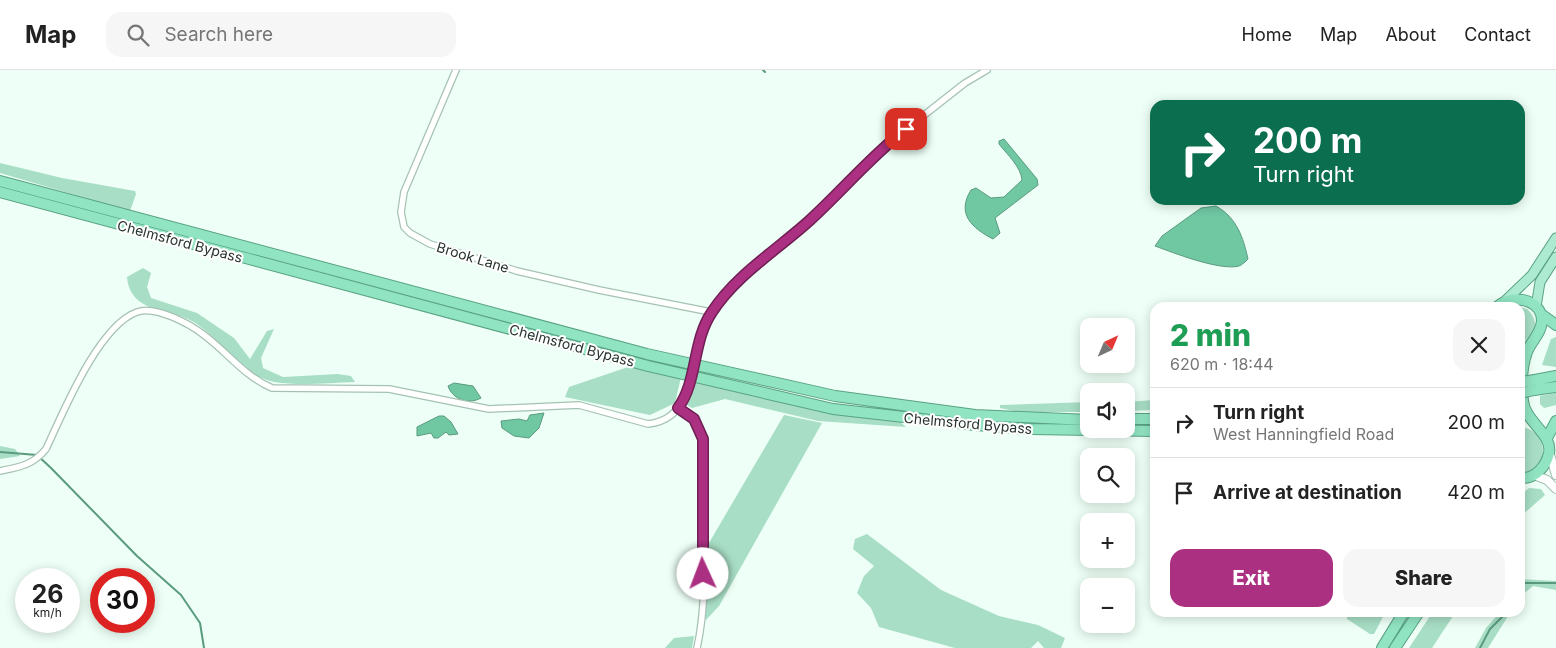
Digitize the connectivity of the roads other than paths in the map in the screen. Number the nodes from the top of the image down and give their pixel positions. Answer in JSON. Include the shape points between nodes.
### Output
{"nodes":[{"id":1,"x":456,"y":70,"type":"edge"},
{"id":2,"x":987,"y":70,"type":"edge"},
{"id":3,"x":0,"y":181,"type":"edge"},
{"id":4,"x":0,"y":192,"type":"edge"},
{"id":5,"x":1556,"y":238,"type":"edge"},
{"id":6,"x":1556,"y":257,"type":"edge"},
{"id":7,"x":1506,"y":300,"type":"junction"},
{"id":8,"x":1504,"y":302,"type":"edge"},
{"id":9,"x":1539,"y":311,"type":"junction"},
{"id":10,"x":711,"y":312,"type":"junction"},
{"id":11,"x":1556,"y":325,"type":"edge"},
{"id":12,"x":1525,"y":362,"type":"edge"},
{"id":13,"x":1556,"y":376,"type":"edge"},
{"id":14,"x":1525,"y":383,"type":"edge"},
{"id":15,"x":1534,"y":385,"type":"junction"},
{"id":16,"x":1556,"y":387,"type":"edge"},
{"id":17,"x":1525,"y":390,"type":"edge"},
{"id":18,"x":678,"y":408,"type":"junction"},
{"id":19,"x":1525,"y":408,"type":"edge"},
{"id":20,"x":1150,"y":418,"type":"edge"},
{"id":21,"x":1135,"y":419,"type":"edge"},
{"id":22,"x":1080,"y":420,"type":"edge"},
{"id":23,"x":1556,"y":421,"type":"edge"},
{"id":24,"x":1150,"y":431,"type":"edge"},
{"id":25,"x":1546,"y":438,"type":"junction"},
{"id":26,"x":1549,"y":451,"type":"junction"},
{"id":27,"x":0,"y":471,"type":"edge"},
{"id":28,"x":1556,"y":475,"type":"edge"},
{"id":29,"x":1525,"y":479,"type":"edge"},
{"id":30,"x":1556,"y":488,"type":"edge"},
{"id":31,"x":1401,"y":617,"type":"edge"},
{"id":32,"x":1416,"y":617,"type":"edge"},
{"id":33,"x":697,"y":648,"type":"edge"},
{"id":34,"x":1382,"y":648,"type":"edge"},
{"id":35,"x":1395,"y":648,"type":"edge"}],
"edges":[{"from":1,"to":10,"type":"street","name":"Brook Lane","via":[[404,192],[402,220],[410,234],[430,244],[517,271]]},
{"from":2,"to":10,"type":"street","via":[[886,146],[809,222],[732,287]]},
{"from":3,"to":22,"type":"highway","name":"Chelmsford Bypass","via":[[647,354],[835,396],[975,414]]},
{"from":4,"to":24,"type":"highway","name":"Chelmsford Bypass","via":[[648,366],[833,409],[1012,428]]},
{"from":5,"to":7,"type":"main road","via":[[1532,275]]},
{"from":6,"to":9,"type":"main road","via":[[1540,282]]},
{"from":7,"to":8,"type":"highway"},
{"from":7,"to":9,"type":"highway","via":[[1527,301]]},
{"from":9,"to":11,"type":"highway"},
{"from":9,"to":12,"type":"highway","via":[[1541,328],[1527,351]]},
{"from":10,"to":18,"type":"street","bridge":true,"via":[[686,394]]},
{"from":13,"to":15,"type":"highway"},
{"from":14,"to":15,"type":"highway","bridge":true},
{"from":15,"to":16,"type":"highway"},
{"from":15,"to":17,"type":"highway","bridge":true},
{"from":18,"to":27,"type":"street","via":[[667,418],[648,424],[579,405],[489,409],[389,389],[272,388],[257,382],[204,335],[182,321],[150,310],[138,311],[124,319],[104,341],[38,459]]},
{"from":18,"to":33,"type":"street","via":[[694,419],[703,439],[704,591]]},
{"from":19,"to":25,"type":"highway","via":[[1529,419]]},
{"from":20,"to":21,"type":"highway"},
{"from":23,"to":25,"type":"highway"},
{"from":25,"to":26,"type":"highway"},
{"from":26,"to":28,"type":"street"},
{"from":26,"to":29,"type":"highway","via":[[1543,466]]},
{"from":29,"to":30,"type":"street","via":[[1547,480]]},
{"from":31,"to":34,"type":"highway"},
{"from":32,"to":35,"type":"highway"}]}
